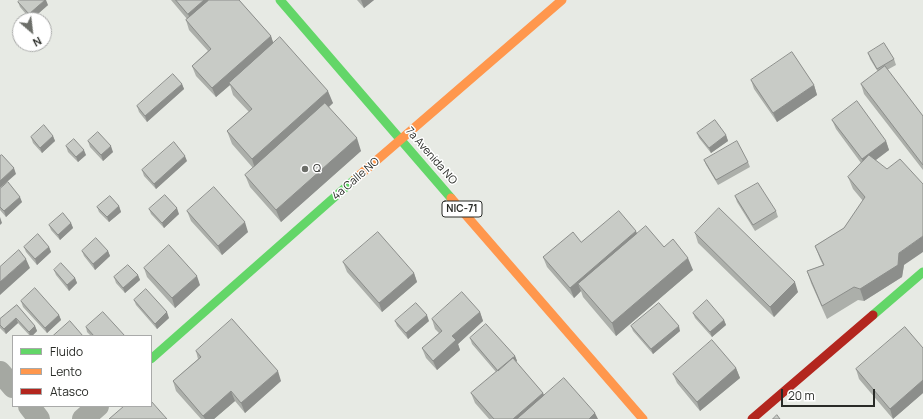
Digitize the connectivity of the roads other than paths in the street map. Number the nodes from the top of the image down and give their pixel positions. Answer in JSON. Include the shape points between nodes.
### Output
{"nodes":[{"id":1,"x":280,"y":0,"type":"edge"},
{"id":2,"x":562,"y":0,"type":"edge"},
{"id":3,"x":401,"y":139,"type":"junction"},
{"id":4,"x":923,"y":272,"type":"edge"},
{"id":5,"x":152,"y":358,"type":"edge"},
{"id":6,"x":0,"y":372,"type":"edge"},
{"id":7,"x":12,"y":387,"type":"edge"},
{"id":8,"x":30,"y":407,"type":"edge"},
{"id":9,"x":97,"y":407,"type":"edge"},
{"id":10,"x":40,"y":419,"type":"edge"},
{"id":11,"x":83,"y":419,"type":"edge"},
{"id":12,"x":642,"y":419,"type":"edge"},
{"id":13,"x":752,"y":419,"type":"edge"}],
"edges":[{"from":1,"to":3,"type":"main road","name":"7a Avenida NO","number":"NIC-71"},
{"from":2,"to":3,"type":"main road","name":"4a Calle NO"},
{"from":3,"to":5,"type":"main road","name":"4a Calle NO"},
{"from":3,"to":12,"type":"main road","name":"7a Avenida NO","number":"NIC-71"},
{"from":4,"to":13,"type":"main road"},
{"from":6,"to":7,"type":"street"},
{"from":8,"to":10,"type":"street"},
{"from":9,"to":11,"type":"street"}]}
